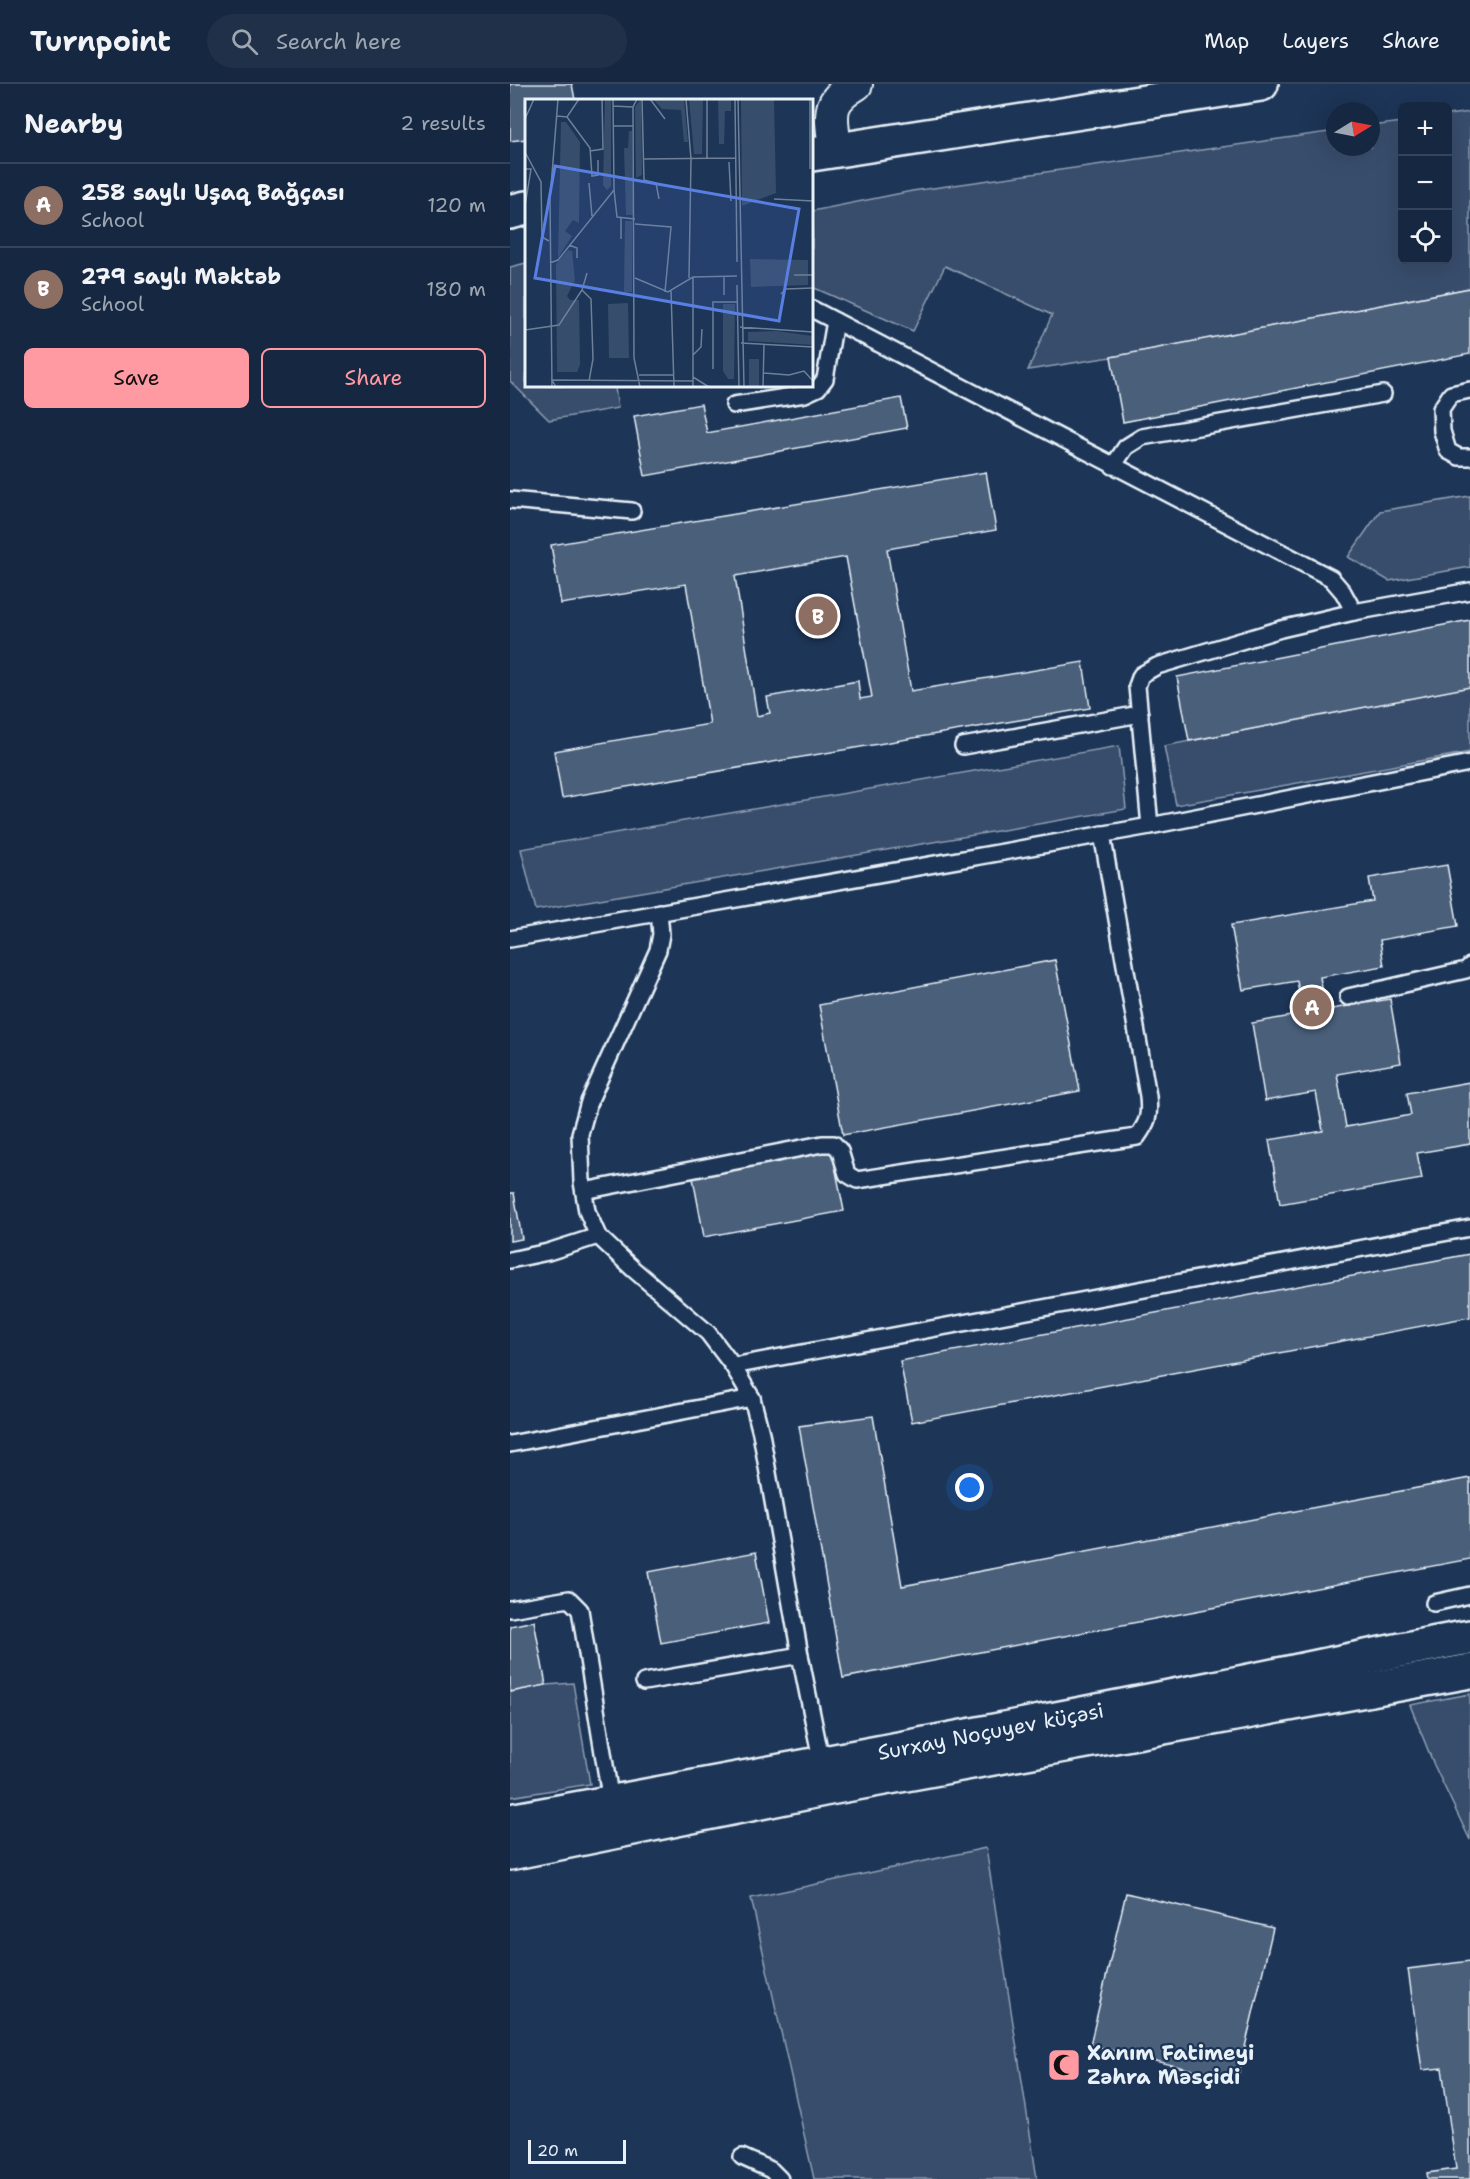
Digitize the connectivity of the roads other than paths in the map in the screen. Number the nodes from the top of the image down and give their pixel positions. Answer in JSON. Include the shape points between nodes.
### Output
{"nodes":[{"id":1,"x":856,"y":84,"type":"edge"},
{"id":2,"x":1260,"y":84,"type":"edge"},
{"id":3,"x":823,"y":152,"type":"edge"},
{"id":4,"x":525,"y":208,"type":"edge"},
{"id":5,"x":510,"y":212,"type":"edge"},
{"id":6,"x":813,"y":310,"type":"edge"},
{"id":7,"x":836,"y":321,"type":"junction"},
{"id":8,"x":1470,"y":390,"type":"edge"},
{"id":9,"x":1383,"y":394,"type":"dead end"},
{"id":10,"x":735,"y":405,"type":"dead end"},
{"id":11,"x":1470,"y":457,"type":"edge"},
{"id":12,"x":1113,"y":466,"type":"junction"},
{"id":13,"x":510,"y":500,"type":"edge"},
{"id":14,"x":632,"y":511,"type":"dead end"},
{"id":15,"x":1470,"y":591,"type":"edge"},
{"id":16,"x":1354,"y":612,"type":"junction"},
{"id":17,"x":1140,"y":714,"type":"junction"},
{"id":18,"x":963,"y":746,"type":"dead end"},
{"id":19,"x":1470,"y":764,"type":"edge"},
{"id":20,"x":1150,"y":826,"type":"junction"},
{"id":21,"x":1101,"y":834,"type":"junction"},
{"id":22,"x":659,"y":912,"type":"junction"},
{"id":23,"x":510,"y":939,"type":"edge"},
{"id":24,"x":1470,"y":966,"type":"edge"},
{"id":25,"x":1348,"y":997,"type":"dead end"},
{"id":26,"x":584,"y":1191,"type":"junction"},
{"id":27,"x":1470,"y":1228,"type":"edge"},
{"id":28,"x":598,"y":1236,"type":"junction"},
{"id":29,"x":510,"y":1260,"type":"edge"},
{"id":30,"x":733,"y":1366,"type":"junction"},
{"id":31,"x":752,"y":1398,"type":"junction"},
{"id":32,"x":510,"y":1444,"type":"edge"},
{"id":33,"x":1470,"y":1595,"type":"edge"},
{"id":34,"x":1434,"y":1603,"type":"dead end"},
{"id":35,"x":510,"y":1609,"type":"edge"},
{"id":36,"x":1470,"y":1636,"type":"edge"},
{"id":37,"x":800,"y":1655,"type":"junction"},
{"id":38,"x":1470,"y":1671,"type":"edge"},
{"id":39,"x":644,"y":1683,"type":"dead end"},
{"id":40,"x":822,"y":1764,"type":"junction"},
{"id":41,"x":611,"y":1802,"type":"junction"},
{"id":42,"x":510,"y":1821,"type":"edge"},
{"id":43,"x":510,"y":1853,"type":"edge"},
{"id":44,"x":742,"y":2157,"type":"dead end"},
{"id":45,"x":780,"y":2179,"type":"edge"}],
"edges":[{"from":1,"to":3,"type":"street","via":[[841,93],[831,111]]},
{"from":2,"to":3,"type":"street"},
{"from":4,"to":5,"type":"street"},
{"from":6,"to":7,"type":"lane"},
{"from":7,"to":10,"type":"lane","via":[[825,379],[818,388],[806,394]]},
{"from":7,"to":12,"type":"lane"},
{"from":8,"to":11,"type":"lane","via":[[1451,394],[1441,409],[1448,451],[1458,457]]},
{"from":9,"to":12,"type":"lane","via":[[1142,437],[1126,447]]},
{"from":12,"to":16,"type":"lane","via":[[1331,578]]},
{"from":13,"to":14,"type":"lane"},
{"from":15,"to":16,"type":"lane"},
{"from":16,"to":17,"type":"lane","via":[[1157,666],[1141,675],[1137,686]]},
{"from":17,"to":18,"type":"lane"},
{"from":17,"to":20,"type":"lane"},
{"from":19,"to":20,"type":"lane"},
{"from":20,"to":21,"type":"lane"},
{"from":21,"to":22,"type":"lane"},
{"from":21,"to":26,"type":"lane","via":[[1149,1105],[1150,1114],[1137,1137],[857,1180],[847,1174],[834,1144],[822,1144]]},
{"from":22,"to":23,"type":"lane"},
{"from":22,"to":26,"type":"lane","via":[[658,950],[589,1102],[580,1134]]},
{"from":24,"to":25,"type":"lane"},
{"from":26,"to":28,"type":"lane","via":[[587,1211]]},
{"from":27,"to":30,"type":"lane"},
{"from":28,"to":29,"type":"lane"},
{"from":28,"to":30,"type":"lane","via":[[708,1333]]},
{"from":30,"to":31,"type":"lane"},
{"from":31,"to":32,"type":"lane"},
{"from":31,"to":37,"type":"lane"},
{"from":33,"to":34,"type":"lane"},
{"from":35,"to":41,"type":"lane","via":[[569,1599],[580,1610]]},
{"from":36,"to":40,"type":"street","name":"Surxay Noçuyev küçəsi"},
{"from":37,"to":39,"type":"lane"},
{"from":37,"to":40,"type":"lane"},
{"from":38,"to":43,"type":"street","name":"Surxay Noçuyev küçəsi","via":[[824,1789]]},
{"from":40,"to":41,"type":"street","name":"Surxay Noçuyev küçəsi"},
{"from":41,"to":42,"type":"street","name":"Surxay Noçuyev küçəsi"},
{"from":44,"to":45,"type":"lane","via":[[771,2170]]}]}
